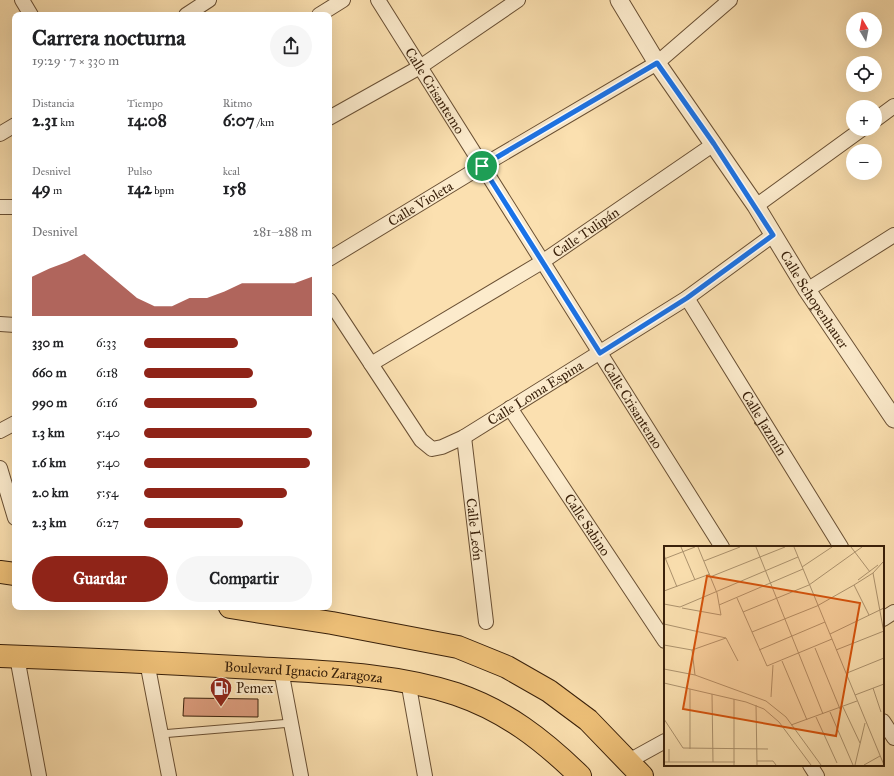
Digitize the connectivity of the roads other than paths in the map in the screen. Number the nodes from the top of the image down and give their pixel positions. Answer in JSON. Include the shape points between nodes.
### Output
{"nodes":[{"id":1,"x":23,"y":0,"type":"edge"},
{"id":2,"x":208,"y":0,"type":"edge"},
{"id":3,"x":343,"y":0,"type":"edge"},
{"id":4,"x":378,"y":0,"type":"edge"},
{"id":5,"x":518,"y":0,"type":"edge"},
{"id":6,"x":619,"y":0,"type":"edge"},
{"id":7,"x":730,"y":0,"type":"edge"},
{"id":8,"x":29,"y":12,"type":"edge"},
{"id":9,"x":190,"y":12,"type":"edge"},
{"id":10,"x":324,"y":12,"type":"edge"},
{"id":11,"x":657,"y":63,"type":"junction"},
{"id":12,"x":420,"y":67,"type":"junction"},
{"id":13,"x":894,"y":106,"type":"edge"},
{"id":14,"x":882,"y":115,"type":"edge"},
{"id":15,"x":332,"y":116,"type":"edge"},
{"id":16,"x":12,"y":128,"type":"edge"},
{"id":17,"x":0,"y":134,"type":"edge"},
{"id":18,"x":852,"y":136,"type":"edge"},
{"id":19,"x":714,"y":144,"type":"junction"},
{"id":20,"x":482,"y":166,"type":"junction"},
{"id":21,"x":756,"y":206,"type":"junction"},
{"id":22,"x":0,"y":207,"type":"edge"},
{"id":23,"x":12,"y":207,"type":"edge"},
{"id":24,"x":773,"y":235,"type":"junction"},
{"id":25,"x":894,"y":235,"type":"edge"},
{"id":26,"x":332,"y":257,"type":"edge"},
{"id":27,"x":542,"y":262,"type":"junction"},
{"id":28,"x":807,"y":290,"type":"junction"},
{"id":29,"x":687,"y":298,"type":"junction"},
{"id":30,"x":332,"y":305,"type":"edge"},
{"id":31,"x":0,"y":324,"type":"edge"},
{"id":32,"x":12,"y":325,"type":"edge"},
{"id":33,"x":600,"y":353,"type":"junction"},
{"id":34,"x":371,"y":364,"type":"junction"},
{"id":35,"x":510,"y":408,"type":"junction"},
{"id":36,"x":892,"y":411,"type":"edge"},
{"id":37,"x":12,"y":425,"type":"edge"},
{"id":38,"x":0,"y":431,"type":"edge"},
{"id":39,"x":464,"y":437,"type":"junction"},
{"id":40,"x":0,"y":468,"type":"edge"},
{"id":41,"x":12,"y":508,"type":"edge"},
{"id":42,"x":721,"y":546,"type":"edge"},
{"id":43,"x":840,"y":546,"type":"edge"},
{"id":44,"x":0,"y":572,"type":"edge"},
{"id":45,"x":12,"y":574,"type":"edge"},
{"id":46,"x":249,"y":610,"type":"edge"},
{"id":47,"x":486,"y":622,"type":"dead end"},
{"id":48,"x":664,"y":639,"type":"edge"},
{"id":49,"x":9,"y":656,"type":"edge"},
{"id":50,"x":146,"y":662,"type":"junction"},
{"id":51,"x":281,"y":670,"type":"junction"},
{"id":52,"x":408,"y":681,"type":"junction"},
{"id":53,"x":884,"y":722,"type":"edge"},
{"id":54,"x":291,"y":723,"type":"junction"},
{"id":55,"x":161,"y":734,"type":"junction"},
{"id":56,"x":894,"y":738,"type":"edge"},
{"id":57,"x":664,"y":741,"type":"edge"},
{"id":58,"x":811,"y":766,"type":"edge"},
{"id":59,"x":634,"y":769,"type":"edge"},
{"id":60,"x":39,"y":776,"type":"edge"},
{"id":61,"x":169,"y":776,"type":"edge"},
{"id":62,"x":301,"y":776,"type":"edge"},
{"id":63,"x":425,"y":776,"type":"edge"},
{"id":64,"x":580,"y":776,"type":"edge"},
{"id":65,"x":817,"y":776,"type":"edge"}],
"edges":[{"from":1,"to":8,"type":"street"},
{"from":2,"to":9,"type":"street"},
{"from":3,"to":10,"type":"street"},
{"from":4,"to":12,"type":"street","name":"Calle Crisantemo"},
{"from":5,"to":12,"type":"street"},
{"from":6,"to":11,"type":"street","name":"Calle Schopenhauer"},
{"from":7,"to":11,"type":"street","name":"Calle Violeta"},
{"from":11,"to":19,"type":"street","name":"Calle Schopenhauer"},
{"from":11,"to":20,"type":"street","name":"Calle Violeta"},
{"from":12,"to":15,"type":"street"},
{"from":12,"to":20,"type":"street","name":"Calle Crisantemo"},
{"from":13,"to":14,"type":"street"},
{"from":16,"to":17,"type":"street"},
{"from":18,"to":21,"type":"street"},
{"from":19,"to":21,"type":"street","name":"Calle Schopenhauer"},
{"from":19,"to":27,"type":"street","name":"Calle Tulipán"},
{"from":20,"to":26,"type":"street","name":"Calle Violeta"},
{"from":20,"to":27,"type":"street","name":"Calle Crisantemo"},
{"from":21,"to":24,"type":"street","name":"Calle Schopenhauer"},
{"from":22,"to":23,"type":"street"},
{"from":24,"to":28,"type":"street","name":"Calle Schopenhauer"},
{"from":24,"to":29,"type":"street","name":"Calle Loma Espina"},
{"from":25,"to":28,"type":"street"},
{"from":27,"to":33,"type":"street","name":"Calle Crisantemo"},
{"from":27,"to":34,"type":"street","name":"Calle Tulipán"},
{"from":28,"to":36,"type":"street","name":"Calle Schopenhauer"},
{"from":29,"to":33,"type":"street","name":"Calle Loma Espina"},
{"from":29,"to":43,"type":"street","name":"Calle Jazmín"},
{"from":30,"to":34,"type":"street"},
{"from":31,"to":32,"type":"street"},
{"from":33,"to":35,"type":"street","name":"Calle Loma Espina"},
{"from":33,"to":42,"type":"street","name":"Calle Crisantemo"},
{"from":34,"to":39,"type":"street","name":"Calle Loma Espina","via":[[421,440],[432,448],[442,447]]},
{"from":35,"to":39,"type":"street","name":"Calle Loma Espina"},
{"from":35,"to":48,"type":"street","name":"Calle Sabino"},
{"from":37,"to":38,"type":"street"},
{"from":39,"to":47,"type":"street","name":"Calle León"},
{"from":40,"to":41,"type":"street"},
{"from":44,"to":45,"type":"main road"},
{"from":46,"to":59,"type":"main road","via":[[458,647],[507,667],[549,691],[588,720]]},
{"from":49,"to":50,"type":"main road","name":"Boulevard Ignacio Zaragoza"},
{"from":49,"to":60,"type":"street"},
{"from":50,"to":51,"type":"main road","name":"Boulevard Ignacio Zaragoza"},
{"from":50,"to":55,"type":"street"},
{"from":51,"to":52,"type":"main road","name":"Boulevard Ignacio Zaragoza"},
{"from":51,"to":54,"type":"street"},
{"from":52,"to":63,"type":"street"},
{"from":52,"to":64,"type":"main road","name":"Boulevard Ignacio Zaragoza","via":[[457,694],[522,726]]},
{"from":53,"to":56,"type":"street"},
{"from":54,"to":55,"type":"lane"},
{"from":54,"to":62,"type":"street"},
{"from":55,"to":61,"type":"street"},
{"from":57,"to":59,"type":"street"},
{"from":58,"to":65,"type":"street"}]}
